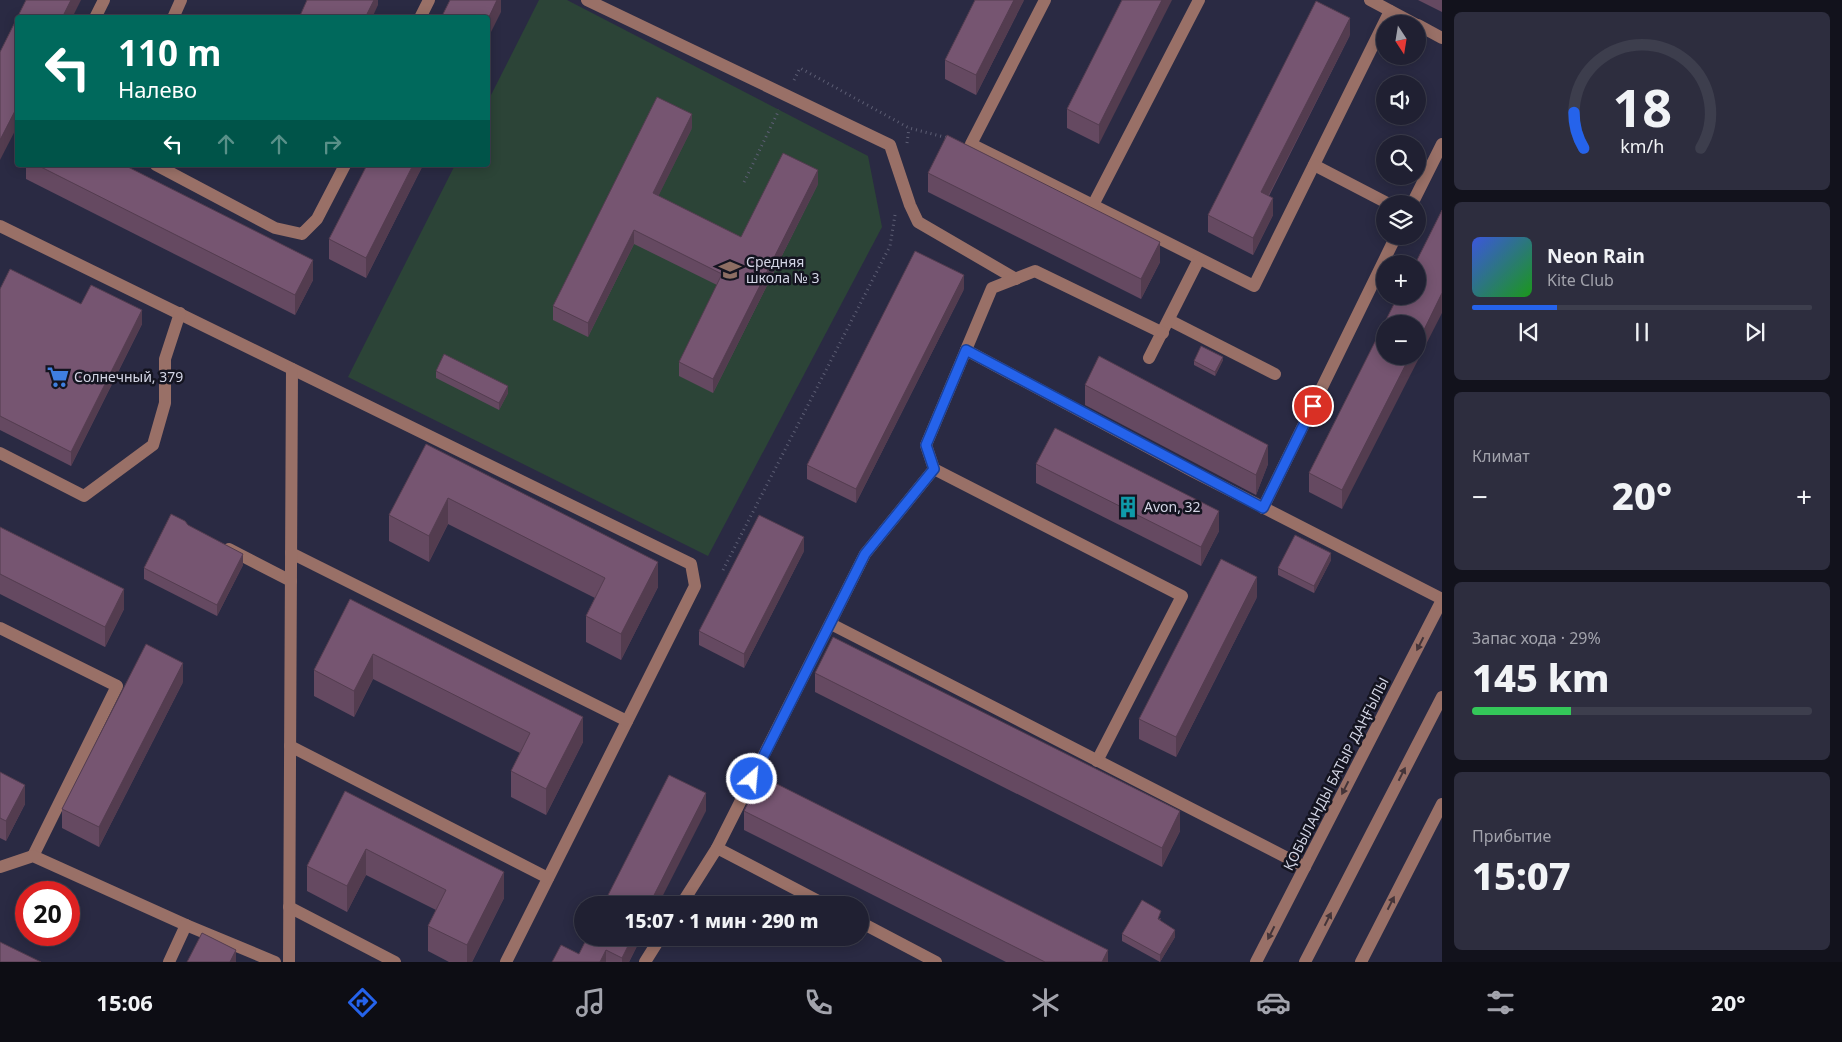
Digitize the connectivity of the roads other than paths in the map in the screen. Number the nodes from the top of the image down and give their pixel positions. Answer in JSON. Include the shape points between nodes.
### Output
{"nodes":[{"id":1,"x":104,"y":0,"type":"edge"},
{"id":2,"x":182,"y":0,"type":"edge"},
{"id":3,"x":429,"y":0,"type":"edge"},
{"id":4,"x":587,"y":0,"type":"edge"},
{"id":5,"x":1045,"y":0,"type":"edge"},
{"id":6,"x":1199,"y":0,"type":"edge"},
{"id":7,"x":1370,"y":0,"type":"edge"},
{"id":8,"x":1390,"y":11,"type":"junction"},
{"id":9,"x":96,"y":15,"type":"edge"},
{"id":10,"x":174,"y":15,"type":"edge"},
{"id":11,"x":422,"y":15,"type":"edge"},
{"id":12,"x":1398,"y":15,"type":"edge"},
{"id":13,"x":1426,"y":29,"type":"edge"},
{"id":14,"x":1442,"y":38,"type":"edge"},
{"id":15,"x":1442,"y":144,"type":"edge"},
{"id":16,"x":1314,"y":165,"type":"junction"},
{"id":17,"x":160,"y":167,"type":"edge"},
{"id":18,"x":344,"y":167,"type":"edge"},
{"id":19,"x":1416,"y":195,"type":"edge"},
{"id":20,"x":1376,"y":197,"type":"edge"},
{"id":21,"x":1093,"y":205,"type":"junction"},
{"id":22,"x":0,"y":226,"type":"edge"},
{"id":23,"x":1392,"y":245,"type":"edge"},
{"id":24,"x":1199,"y":258,"type":"junction"},
{"id":25,"x":1016,"y":279,"type":"junction"},
{"id":26,"x":180,"y":313,"type":"junction"},
{"id":27,"x":1169,"y":320,"type":"junction"},
{"id":28,"x":1163,"y":333,"type":"junction"},
{"id":29,"x":966,"y":350,"type":"junction"},
{"id":30,"x":1149,"y":358,"type":"dead end"},
{"id":31,"x":292,"y":370,"type":"junction"},
{"id":32,"x":1275,"y":374,"type":"dead end"},
{"id":33,"x":0,"y":452,"type":"edge"},
{"id":34,"x":934,"y":469,"type":"junction"},
{"id":35,"x":1263,"y":508,"type":"junction"},
{"id":36,"x":217,"y":542,"type":"edge"},
{"id":37,"x":291,"y":553,"type":"junction"},
{"id":38,"x":291,"y":582,"type":"junction"},
{"id":39,"x":1442,"y":600,"type":"edge"},
{"id":40,"x":831,"y":624,"type":"junction"},
{"id":41,"x":0,"y":628,"type":"edge"},
{"id":42,"x":1442,"y":697,"type":"edge"},
{"id":43,"x":627,"y":721,"type":"junction"},
{"id":44,"x":290,"y":746,"type":"junction"},
{"id":45,"x":1097,"y":761,"type":"junction"},
{"id":46,"x":1442,"y":804,"type":"edge"},
{"id":47,"x":717,"y":848,"type":"junction"},
{"id":48,"x":33,"y":856,"type":"junction"},
{"id":49,"x":0,"y":867,"type":"edge"},
{"id":50,"x":1305,"y":867,"type":"junction"},
{"id":51,"x":548,"y":878,"type":"junction"},
{"id":52,"x":687,"y":896,"type":"edge"},
{"id":53,"x":809,"y":896,"type":"edge"},
{"id":54,"x":289,"y":907,"type":"junction"},
{"id":55,"x":186,"y":925,"type":"junction"},
{"id":56,"x":869,"y":927,"type":"edge"},
{"id":57,"x":655,"y":946,"type":"edge"},
{"id":58,"x":168,"y":962,"type":"edge"},
{"id":59,"x":275,"y":962,"type":"edge"},
{"id":60,"x":289,"y":962,"type":"edge"},
{"id":61,"x":395,"y":962,"type":"edge"},
{"id":62,"x":506,"y":962,"type":"edge"},
{"id":63,"x":645,"y":962,"type":"edge"},
{"id":64,"x":936,"y":962,"type":"edge"},
{"id":65,"x":1256,"y":962,"type":"edge"},
{"id":66,"x":1306,"y":962,"type":"edge"},
{"id":67,"x":1361,"y":962,"type":"edge"}],
"edges":[{"from":1,"to":9,"type":"street"},
{"from":2,"to":10,"type":"street"},
{"from":3,"to":11,"type":"street"},
{"from":4,"to":25,"type":"street","via":[[890,144],[918,222]]},
{"from":5,"to":21,"type":"street","via":[[971,144]]},
{"from":6,"to":21,"type":"street"},
{"from":7,"to":8,"type":"street"},
{"from":8,"to":12,"type":"street"},
{"from":8,"to":16,"type":"street"},
{"from":13,"to":14,"type":"street"},
{"from":15,"to":19,"type":"street"},
{"from":16,"to":20,"type":"street"},
{"from":16,"to":24,"type":"street","via":[[1254,286]]},
{"from":17,"to":18,"type":"street","via":[[275,228],[302,234],[317,219]]},
{"from":21,"to":24,"type":"street"},
{"from":22,"to":26,"type":"street"},
{"from":23,"to":35,"type":"street"},
{"from":24,"to":27,"type":"street"},
{"from":25,"to":28,"type":"street","via":[[1035,272]]},
{"from":25,"to":29,"type":"street","via":[[992,288]]},
{"from":26,"to":31,"type":"street"},
{"from":26,"to":33,"type":"street","via":[[165,358],[165,403],[153,445],[84,496]]},
{"from":27,"to":28,"type":"street"},
{"from":27,"to":32,"type":"street"},
{"from":28,"to":30,"type":"street"},
{"from":29,"to":34,"type":"street","via":[[926,445]]},
{"from":29,"to":35,"type":"street"},
{"from":31,"to":37,"type":"street"},
{"from":31,"to":43,"type":"street","via":[[691,564],[695,586]]},
{"from":34,"to":40,"type":"street","via":[[865,554]]},
{"from":34,"to":45,"type":"street","via":[[1182,596]]},
{"from":35,"to":39,"type":"street"},
{"from":36,"to":38,"type":"street"},
{"from":37,"to":38,"type":"street"},
{"from":37,"to":43,"type":"street"},
{"from":38,"to":44,"type":"street"},
{"from":39,"to":50,"type":"street","name":"ҚОБЫЛАНДЫ БАТЫР ДАҢҒЫЛЫ","one_way":true},
{"from":40,"to":45,"type":"street"},
{"from":40,"to":47,"type":"street"},
{"from":41,"to":48,"type":"street","via":[[117,686]]},
{"from":66,"to":42,"type":"street","one_way":true},
{"from":43,"to":51,"type":"street"},
{"from":44,"to":51,"type":"street"},
{"from":44,"to":54,"type":"street"},
{"from":45,"to":50,"type":"street"},
{"from":67,"to":46,"type":"street","one_way":true},
{"from":47,"to":52,"type":"street"},
{"from":47,"to":53,"type":"street"},
{"from":48,"to":49,"type":"street"},
{"from":48,"to":55,"type":"street"},
{"from":50,"to":65,"type":"street","name":"ҚОБЫЛАНДЫ БАТЫР ДАҢҒЫЛЫ","one_way":true},
{"from":51,"to":62,"type":"street"},
{"from":54,"to":60,"type":"street"},
{"from":54,"to":61,"type":"street"},
{"from":55,"to":58,"type":"street"},
{"from":55,"to":59,"type":"street"},
{"from":56,"to":64,"type":"street"},
{"from":57,"to":63,"type":"street"}]}
